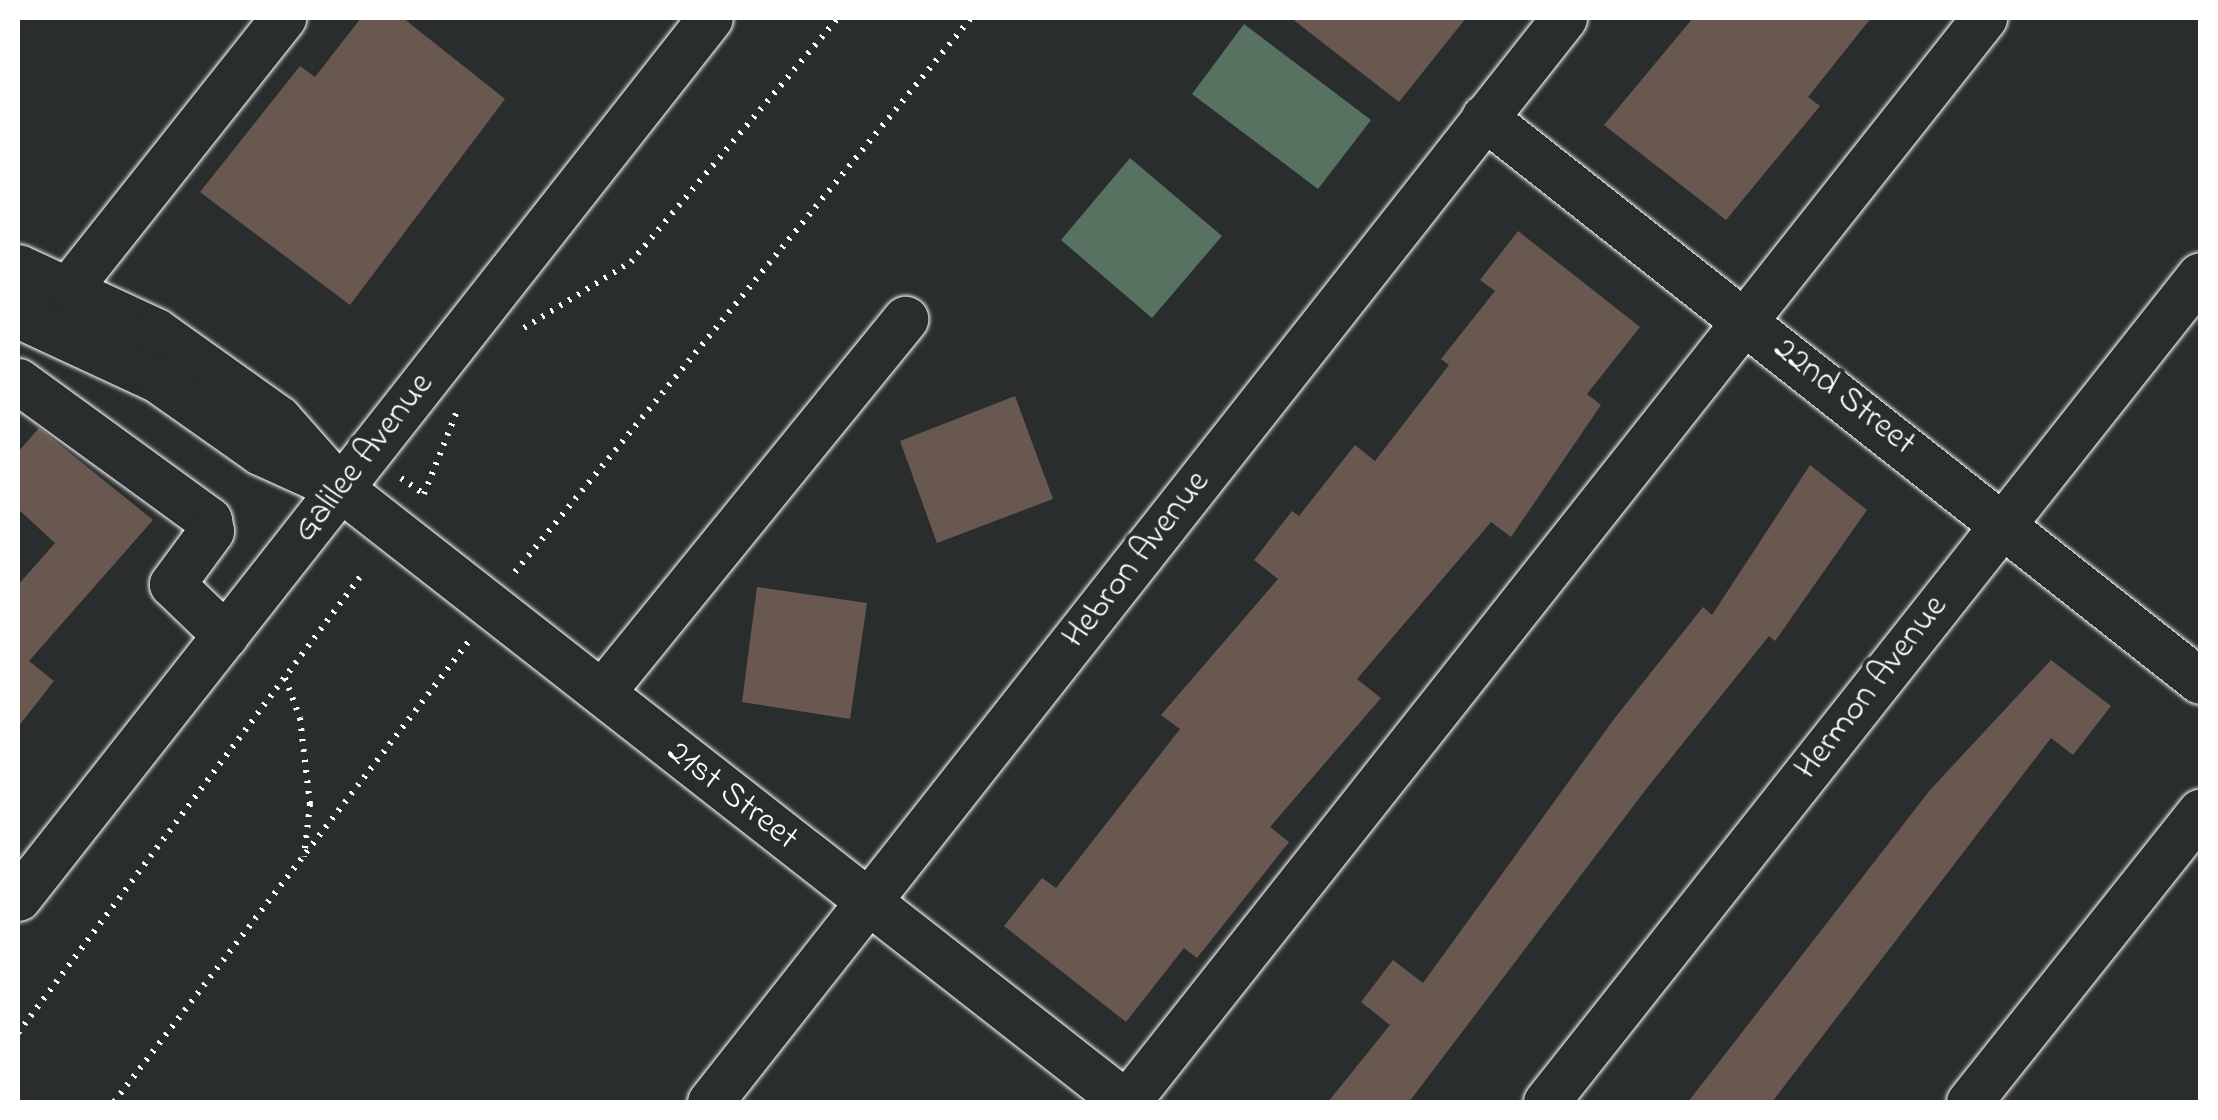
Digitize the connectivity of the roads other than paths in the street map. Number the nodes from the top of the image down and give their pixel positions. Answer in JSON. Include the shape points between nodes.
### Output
{"nodes":[{"id":1,"x":283,"y":18,"type":"edge"},
{"id":2,"x":710,"y":18,"type":"edge"},
{"id":3,"x":1564,"y":18,"type":"edge"},
{"id":4,"x":1984,"y":18,"type":"edge"},
{"id":5,"x":1484,"y":118,"type":"junction"},
{"id":6,"x":18,"y":266,"type":"edge"},
{"id":7,"x":2200,"y":275,"type":"edge"},
{"id":8,"x":70,"y":288,"type":"junction"},
{"id":9,"x":18,"y":314,"type":"edge"},
{"id":10,"x":904,"y":319,"type":"dead end"},
{"id":11,"x":1745,"y":320,"type":"junction"},
{"id":12,"x":18,"y":381,"type":"edge"},
{"id":13,"x":340,"y":488,"type":"junction"},
{"id":14,"x":2004,"y":521,"type":"junction"},
{"id":15,"x":225,"y":635,"type":"junction"},
{"id":16,"x":2200,"y":681,"type":"edge"},
{"id":17,"x":602,"y":692,"type":"junction"},
{"id":18,"x":2200,"y":812,"type":"edge"},
{"id":19,"x":18,"y":898,"type":"edge"},
{"id":20,"x":868,"y":903,"type":"junction"},
{"id":21,"x":710,"y":1102,"type":"edge"},
{"id":22,"x":1126,"y":1102,"type":"edge"},
{"id":23,"x":1546,"y":1102,"type":"edge"},
{"id":24,"x":1969,"y":1102,"type":"edge"}],
"edges":[{"from":1,"to":8,"type":"street"},
{"from":2,"to":13,"type":"street","name":"Galilee Avenue"},
{"from":3,"to":5,"type":"street","name":"Hebron Avenue"},
{"from":4,"to":11,"type":"street"},
{"from":5,"to":11,"type":"street","name":"22nd Street"},
{"from":5,"to":20,"type":"street","name":"Hebron Avenue"},
{"from":6,"to":8,"type":"street","name":"21st Street"},
{"from":7,"to":14,"type":"street","name":"Hermon Avenue"},
{"from":8,"to":13,"type":"street","name":"21st Street","via":[[156,331],[278,418]]},
{"from":9,"to":13,"type":"street","name":"21st Street","via":[[158,380],[260,452]]},
{"from":10,"to":17,"type":"street"},
{"from":11,"to":14,"type":"street","name":"22nd Street"},
{"from":11,"to":22,"type":"street"},
{"from":12,"to":15,"type":"street","via":[[209,520],[211,532],[172,584]]},
{"from":13,"to":15,"type":"street","name":"Galilee Avenue"},
{"from":13,"to":17,"type":"street","name":"21st Street"},
{"from":14,"to":16,"type":"street","name":"22nd Street"},
{"from":14,"to":23,"type":"street","name":"Hermon Avenue"},
{"from":15,"to":19,"type":"street","name":"Galilee Avenue"},
{"from":17,"to":20,"type":"street","name":"21st Street"},
{"from":18,"to":24,"type":"street"},
{"from":20,"to":21,"type":"street","name":"Hebron Avenue"},
{"from":20,"to":22,"type":"street","name":"21st Street"}]}
